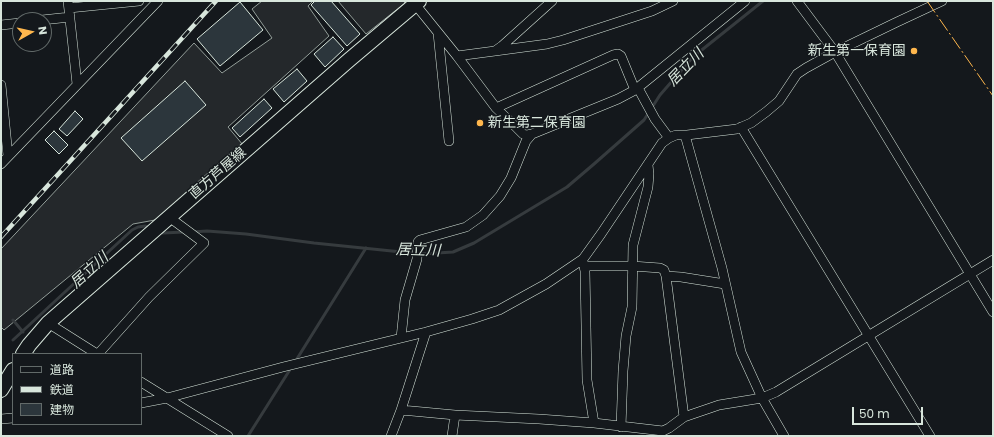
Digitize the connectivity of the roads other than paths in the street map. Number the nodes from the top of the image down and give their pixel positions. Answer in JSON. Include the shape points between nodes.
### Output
{"nodes":[{"id":1,"x":139,"y":1,"type":"edge"},
{"id":2,"x":552,"y":1,"type":"edge"},
{"id":3,"x":673,"y":1,"type":"edge"},
{"id":4,"x":797,"y":1,"type":"edge"},
{"id":5,"x":942,"y":1,"type":"edge"},
{"id":6,"x":742,"y":2,"type":"edge"},
{"id":7,"x":154,"y":3,"type":"edge"},
{"id":8,"x":417,"y":3,"type":"edge"},
{"id":9,"x":69,"y":9,"type":"edge"},
{"id":10,"x":52,"y":16,"type":"edge"},
{"id":11,"x":12,"y":24,"type":"edge"},
{"id":12,"x":1,"y":25,"type":"edge"},
{"id":13,"x":438,"y":32,"type":"junction"},
{"id":14,"x":495,"y":51,"type":"junction"},
{"id":15,"x":835,"y":52,"type":"junction"},
{"id":16,"x":457,"y":56,"type":"junction"},
{"id":17,"x":77,"y":84,"type":"junction"},
{"id":18,"x":1,"y":85,"type":"edge"},
{"id":19,"x":636,"y":89,"type":"junction"},
{"id":20,"x":496,"y":108,"type":"junction"},
{"id":21,"x":741,"y":127,"type":"junction"},
{"id":22,"x":532,"y":134,"type":"junction"},
{"id":23,"x":685,"y":135,"type":"junction"},
{"id":24,"x":669,"y":138,"type":"junction"},
{"id":25,"x":449,"y":141,"type":"dead end"},
{"id":26,"x":8,"y":156,"type":"junction"},
{"id":27,"x":1,"y":164,"type":"edge"},
{"id":28,"x":648,"y":165,"type":"junction"},
{"id":29,"x":168,"y":221,"type":"junction"},
{"id":30,"x":993,"y":260,"type":"edge"},
{"id":31,"x":583,"y":263,"type":"junction"},
{"id":32,"x":632,"y":266,"type":"junction"},
{"id":33,"x":969,"y":274,"type":"junction"},
{"id":34,"x":666,"y":276,"type":"junction"},
{"id":35,"x":725,"y":284,"type":"junction"},
{"id":36,"x":993,"y":312,"type":"edge"},
{"id":37,"x":48,"y":323,"type":"junction"},
{"id":38,"x":426,"y":332,"type":"junction"},
{"id":39,"x":868,"y":336,"type":"junction"},
{"id":40,"x":401,"y":338,"type":"junction"},
{"id":41,"x":24,"y":353,"type":"edge"},
{"id":42,"x":96,"y":353,"type":"edge"},
{"id":43,"x":99,"y":353,"type":"edge"},
{"id":44,"x":12,"y":372,"type":"edge"},
{"id":45,"x":142,"y":383,"type":"edge"},
{"id":46,"x":1,"y":390,"type":"edge"},
{"id":47,"x":167,"y":398,"type":"junction"},
{"id":48,"x":762,"y":398,"type":"junction"},
{"id":49,"x":142,"y":403,"type":"edge"},
{"id":50,"x":401,"y":410,"type":"junction"},
{"id":51,"x":455,"y":415,"type":"junction"},
{"id":52,"x":684,"y":417,"type":"junction"},
{"id":53,"x":12,"y":418,"type":"edge"},
{"id":54,"x":1,"y":419,"type":"edge"},
{"id":55,"x":594,"y":423,"type":"junction"},
{"id":56,"x":621,"y":427,"type":"junction"},
{"id":57,"x":228,"y":436,"type":"edge"},
{"id":58,"x":391,"y":436,"type":"edge"},
{"id":59,"x":452,"y":436,"type":"edge"},
{"id":60,"x":784,"y":436,"type":"edge"},
{"id":61,"x":930,"y":436,"type":"edge"}],
"edges":[{"from":1,"to":9,"type":"street"},
{"from":2,"to":14,"type":"street"},
{"from":3,"to":14,"type":"street","via":[[652,11],[563,40]]},
{"from":4,"to":15,"type":"street"},
{"from":5,"to":15,"type":"street"},
{"from":6,"to":19,"type":"street"},
{"from":7,"to":17,"type":"street"},
{"from":8,"to":13,"type":"street"},
{"from":8,"to":29,"type":"main road","name":"直方芦屋線"},
{"from":9,"to":10,"type":"street"},
{"from":9,"to":17,"type":"street"},
{"from":11,"to":12,"type":"street"},
{"from":13,"to":16,"type":"street"},
{"from":13,"to":25,"type":"street"},
{"from":14,"to":16,"type":"street"},
{"from":15,"to":21,"type":"street","via":[[797,74],[779,101],[756,120]]},
{"from":15,"to":33,"type":"street"},
{"from":16,"to":20,"type":"street"},
{"from":17,"to":26,"type":"street"},
{"from":18,"to":26,"type":"street"},
{"from":19,"to":20,"type":"street","via":[[618,54]]},
{"from":19,"to":22,"type":"street","via":[[618,99]]},
{"from":19,"to":24,"type":"street"},
{"from":20,"to":22,"type":"street","via":[[523,134]]},
{"from":21,"to":23,"type":"street"},
{"from":21,"to":39,"type":"street"},
{"from":22,"to":40,"type":"street","via":[[526,141],[511,178],[500,196],[483,215],[466,227],[418,242],[417,259],[405,300]]},
{"from":23,"to":24,"type":"street"},
{"from":23,"to":35,"type":"street"},
{"from":24,"to":28,"type":"street","via":[[662,143]]},
{"from":26,"to":27,"type":"street"},
{"from":28,"to":31,"type":"street"},
{"from":28,"to":32,"type":"street","via":[[648,187],[633,245]]},
{"from":29,"to":37,"type":"main road","name":"直方芦屋線"},
{"from":29,"to":43,"type":"street","via":[[204,243],[149,297]]},
{"from":30,"to":33,"type":"street"},
{"from":31,"to":32,"type":"street","via":[[595,266]]},
{"from":31,"to":38,"type":"street","via":[[499,310]]},
{"from":31,"to":55,"type":"street","via":[[586,288],[587,380]]},
{"from":32,"to":34,"type":"street","via":[[660,268]]},
{"from":32,"to":56,"type":"street","via":[[632,307],[626,336]]},
{"from":33,"to":36,"type":"street"},
{"from":33,"to":39,"type":"street"},
{"from":34,"to":35,"type":"street"},
{"from":34,"to":52,"type":"street"},
{"from":35,"to":48,"type":"street","via":[[741,352]]},
{"from":37,"to":41,"type":"main road","name":"直方芦屋線"},
{"from":37,"to":42,"type":"street"},
{"from":38,"to":40,"type":"street"},
{"from":38,"to":50,"type":"street"},
{"from":39,"to":48,"type":"street"},
{"from":39,"to":61,"type":"street"},
{"from":40,"to":47,"type":"street"},
{"from":44,"to":46,"type":"main road"},
{"from":45,"to":47,"type":"street"},
{"from":47,"to":49,"type":"street"},
{"from":47,"to":57,"type":"street"},
{"from":48,"to":52,"type":"street","via":[[719,405]]},
{"from":48,"to":60,"type":"street"},
{"from":50,"to":51,"type":"street"},
{"from":50,"to":58,"type":"street"},
{"from":51,"to":55,"type":"street"},
{"from":51,"to":59,"type":"street"},
{"from":52,"to":56,"type":"street","via":[[663,432]]},
{"from":53,"to":54,"type":"street"},
{"from":55,"to":56,"type":"street"}]}
